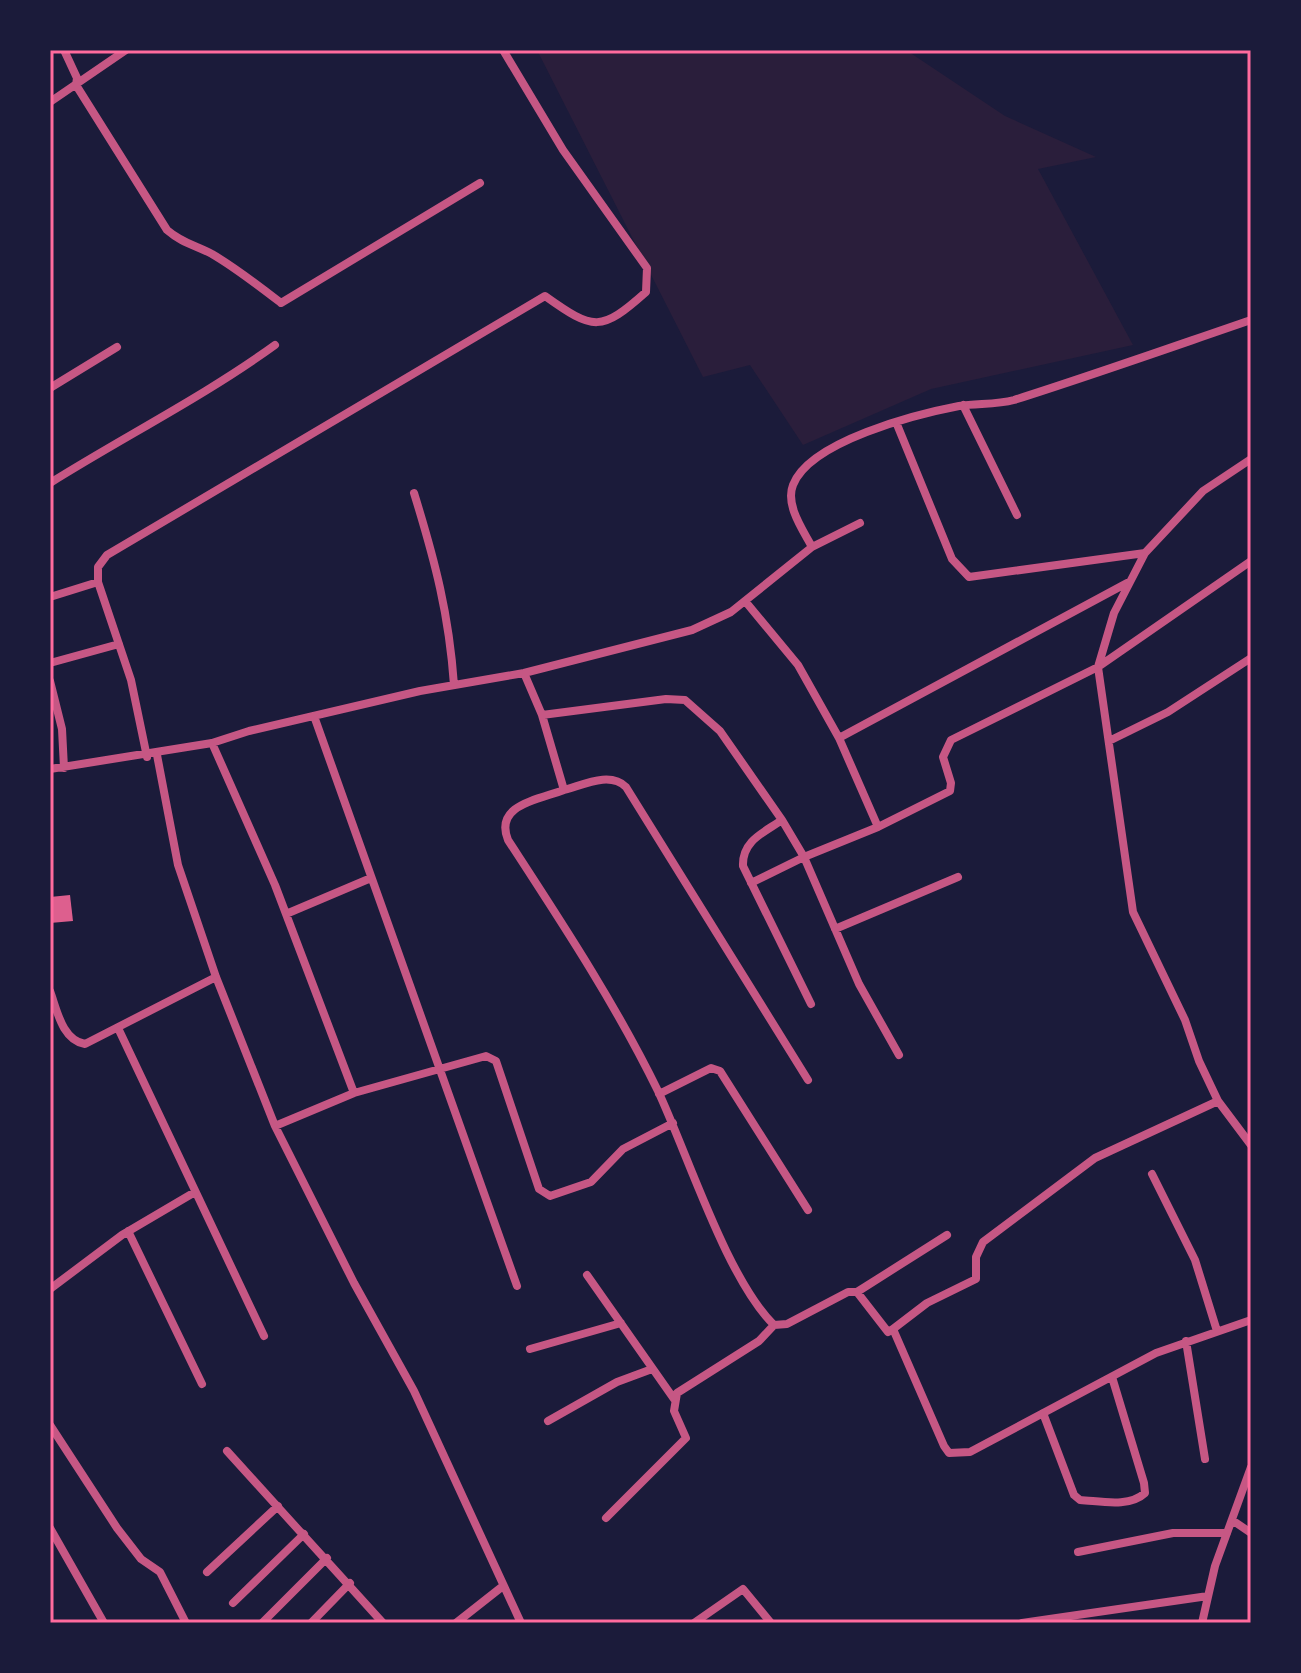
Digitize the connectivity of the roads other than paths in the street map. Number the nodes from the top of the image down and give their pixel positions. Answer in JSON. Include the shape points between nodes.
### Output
{"nodes":[{"id":1,"x":64,"y":50,"type":"edge"},
{"id":2,"x":126,"y":50,"type":"edge"},
{"id":3,"x":503,"y":50,"type":"edge"},
{"id":4,"x":77,"y":82,"type":"junction"},
{"id":5,"x":50,"y":102,"type":"edge"},
{"id":6,"x":480,"y":183,"type":"dead end"},
{"id":7,"x":1251,"y":320,"type":"edge"},
{"id":8,"x":275,"y":345,"type":"dead end"},
{"id":9,"x":117,"y":347,"type":"dead end"},
{"id":10,"x":50,"y":388,"type":"edge"},
{"id":11,"x":963,"y":405,"type":"junction"},
{"id":12,"x":896,"y":422,"type":"junction"},
{"id":13,"x":1251,"y":459,"type":"edge"},
{"id":14,"x":50,"y":483,"type":"edge"},
{"id":15,"x":414,"y":493,"type":"dead end"},
{"id":16,"x":1017,"y":515,"type":"dead end"},
{"id":17,"x":860,"y":523,"type":"dead end"},
{"id":18,"x":812,"y":547,"type":"junction"},
{"id":19,"x":1145,"y":553,"type":"junction"},
{"id":20,"x":1251,"y":561,"type":"edge"},
{"id":21,"x":98,"y":582,"type":"junction"},
{"id":22,"x":1130,"y":582,"type":"junction"},
{"id":23,"x":50,"y":597,"type":"edge"},
{"id":24,"x":745,"y":601,"type":"junction"},
{"id":25,"x":119,"y":644,"type":"junction"},
{"id":26,"x":1251,"y":658,"type":"edge"},
{"id":27,"x":50,"y":663,"type":"edge"},
{"id":28,"x":1098,"y":667,"type":"junction"},
{"id":29,"x":524,"y":673,"type":"junction"},
{"id":30,"x":50,"y":681,"type":"edge"},
{"id":31,"x":454,"y":685,"type":"junction"},
{"id":32,"x":542,"y":715,"type":"junction"},
{"id":33,"x":314,"y":716,"type":"junction"},
{"id":34,"x":839,"y":738,"type":"junction"},
{"id":35,"x":1109,"y":741,"type":"junction"},
{"id":36,"x":212,"y":743,"type":"junction"},
{"id":37,"x":157,"y":755,"type":"junction"},
{"id":38,"x":147,"y":757,"type":"junction"},
{"id":39,"x":64,"y":768,"type":"junction"},
{"id":40,"x":50,"y":769,"type":"edge"},
{"id":41,"x":564,"y":790,"type":"junction"},
{"id":42,"x":782,"y":820,"type":"junction"},
{"id":43,"x":878,"y":827,"type":"junction"},
{"id":44,"x":804,"y":857,"type":"junction"},
{"id":45,"x":958,"y":877,"type":"dead end"},
{"id":46,"x":371,"y":878,"type":"junction"},
{"id":47,"x":751,"y":883,"type":"junction"},
{"id":48,"x":286,"y":914,"type":"junction"},
{"id":49,"x":835,"y":929,"type":"junction"},
{"id":50,"x":216,"y":977,"type":"junction"},
{"id":51,"x":50,"y":991,"type":"edge"},
{"id":52,"x":811,"y":1004,"type":"dead end"},
{"id":53,"x":118,"y":1028,"type":"junction"},
{"id":54,"x":899,"y":1055,"type":"dead end"},
{"id":55,"x":437,"y":1067,"type":"junction"},
{"id":56,"x":808,"y":1080,"type":"dead end"},
{"id":57,"x":354,"y":1093,"type":"junction"},
{"id":58,"x":659,"y":1094,"type":"junction"},
{"id":59,"x":1218,"y":1101,"type":"junction"},
{"id":60,"x":673,"y":1123,"type":"junction"},
{"id":61,"x":275,"y":1126,"type":"junction"},
{"id":62,"x":1251,"y":1145,"type":"edge"},
{"id":63,"x":1152,"y":1174,"type":"dead end"},
{"id":64,"x":195,"y":1192,"type":"junction"},
{"id":65,"x":808,"y":1210,"type":"dead end"},
{"id":66,"x":128,"y":1231,"type":"junction"},
{"id":67,"x":947,"y":1235,"type":"dead end"},
{"id":68,"x":587,"y":1275,"type":"dead end"},
{"id":69,"x":517,"y":1286,"type":"dead end"},
{"id":70,"x":50,"y":1289,"type":"edge"},
{"id":71,"x":857,"y":1292,"type":"junction"},
{"id":72,"x":1251,"y":1320,"type":"edge"},
{"id":73,"x":621,"y":1323,"type":"junction"},
{"id":74,"x":774,"y":1325,"type":"junction"},
{"id":75,"x":893,"y":1329,"type":"junction"},
{"id":76,"x":1217,"y":1331,"type":"junction"},
{"id":77,"x":264,"y":1336,"type":"dead end"},
{"id":78,"x":1186,"y":1341,"type":"junction"},
{"id":79,"x":530,"y":1349,"type":"dead end"},
{"id":80,"x":652,"y":1369,"type":"junction"},
{"id":81,"x":1112,"y":1377,"type":"junction"},
{"id":82,"x":202,"y":1384,"type":"dead end"},
{"id":83,"x":674,"y":1399,"type":"junction"},
{"id":84,"x":1043,"y":1413,"type":"junction"},
{"id":85,"x":548,"y":1421,"type":"dead end"},
{"id":86,"x":50,"y":1425,"type":"edge"},
{"id":87,"x":227,"y":1451,"type":"dead end"},
{"id":88,"x":1205,"y":1459,"type":"dead end"},
{"id":89,"x":1251,"y":1467,"type":"edge"},
{"id":90,"x":278,"y":1506,"type":"junction"},
{"id":91,"x":606,"y":1518,"type":"dead end"},
{"id":92,"x":1232,"y":1520,"type":"junction"},
{"id":93,"x":50,"y":1528,"type":"edge"},
{"id":94,"x":1227,"y":1533,"type":"junction"},
{"id":95,"x":1251,"y":1533,"type":"edge"},
{"id":96,"x":304,"y":1534,"type":"junction"},
{"id":97,"x":1078,"y":1552,"type":"dead end"},
{"id":98,"x":327,"y":1558,"type":"junction"},
{"id":99,"x":207,"y":1572,"type":"dead end"},
{"id":100,"x":350,"y":1583,"type":"junction"},
{"id":101,"x":503,"y":1586,"type":"junction"},
{"id":102,"x":1208,"y":1596,"type":"junction"},
{"id":103,"x":233,"y":1603,"type":"dead end"},
{"id":104,"x":104,"y":1623,"type":"edge"},
{"id":105,"x":186,"y":1623,"type":"edge"},
{"id":106,"x":262,"y":1623,"type":"edge"},
{"id":107,"x":311,"y":1623,"type":"edge"},
{"id":108,"x":383,"y":1623,"type":"edge"},
{"id":109,"x":456,"y":1623,"type":"edge"},
{"id":110,"x":521,"y":1623,"type":"edge"},
{"id":111,"x":694,"y":1623,"type":"edge"},
{"id":112,"x":771,"y":1623,"type":"edge"},
{"id":113,"x":1022,"y":1623,"type":"edge"},
{"id":114,"x":1202,"y":1623,"type":"edge"}],
"edges":[{"from":1,"to":4,"type":"street"},
{"from":2,"to":4,"type":"street"},
{"from":3,"to":21,"type":"street","via":[[563,150],[647,268],[646,292],[616,319],[597,325],[580,321],[545,296],[107,555],[98,567]]},
{"from":4,"to":5,"type":"street"},
{"from":4,"to":6,"type":"street","via":[[167,230],[185,245],[242,273],[281,303]]},
{"from":7,"to":11,"type":"street","via":[[1007,402]]},
{"from":8,"to":14,"type":"street","via":[[217,387]]},
{"from":9,"to":10,"type":"street"},
{"from":11,"to":12,"type":"street"},
{"from":11,"to":16,"type":"street"},
{"from":12,"to":18,"type":"street","via":[[828,450],[801,472],[792,486],[791,504]]},
{"from":12,"to":19,"type":"street","via":[[952,559],[969,577]]},
{"from":13,"to":19,"type":"street","via":[[1203,491]]},
{"from":15,"to":31,"type":"street","via":[[450,622]]},
{"from":17,"to":18,"type":"street"},
{"from":18,"to":24,"type":"street"},
{"from":19,"to":22,"type":"street"},
{"from":20,"to":28,"type":"street"},
{"from":21,"to":23,"type":"street"},
{"from":21,"to":25,"type":"street"},
{"from":22,"to":28,"type":"street","via":[[1114,613]]},
{"from":22,"to":34,"type":"street"},
{"from":24,"to":29,"type":"street","via":[[692,630]]},
{"from":24,"to":34,"type":"street","via":[[798,665]]},
{"from":25,"to":27,"type":"street"},
{"from":25,"to":38,"type":"street"},
{"from":26,"to":35,"type":"street","via":[[1178,706]]},
{"from":28,"to":35,"type":"street"},
{"from":28,"to":43,"type":"street","via":[[951,740],[943,757],[950,791]]},
{"from":29,"to":31,"type":"street"},
{"from":29,"to":32,"type":"street"},
{"from":30,"to":39,"type":"street","via":[[62,729]]},
{"from":31,"to":33,"type":"street"},
{"from":32,"to":41,"type":"street"},
{"from":32,"to":42,"type":"street","via":[[685,700],[720,731]]},
{"from":33,"to":36,"type":"street"},
{"from":33,"to":46,"type":"street"},
{"from":34,"to":43,"type":"street"},
{"from":35,"to":59,"type":"street","via":[[1133,912]]},
{"from":36,"to":37,"type":"street"},
{"from":36,"to":48,"type":"street"},
{"from":37,"to":38,"type":"street"},
{"from":37,"to":50,"type":"street","via":[[178,865]]},
{"from":38,"to":39,"type":"street"},
{"from":39,"to":40,"type":"street"},
{"from":41,"to":56,"type":"street","via":[[608,779],[626,787]]},
{"from":41,"to":58,"type":"street","via":[[516,808],[503,827],[621,1016]]},
{"from":42,"to":44,"type":"street"},
{"from":42,"to":47,"type":"street","via":[[743,852]]},
{"from":43,"to":44,"type":"street"},
{"from":44,"to":47,"type":"street"},
{"from":44,"to":49,"type":"street"},
{"from":45,"to":49,"type":"street"},
{"from":46,"to":48,"type":"street"},
{"from":46,"to":55,"type":"street"},
{"from":47,"to":52,"type":"street"},
{"from":48,"to":57,"type":"street"},
{"from":49,"to":54,"type":"street"},
{"from":50,"to":53,"type":"street"},
{"from":50,"to":61,"type":"street"},
{"from":51,"to":53,"type":"street","via":[[67,1034],[76,1042],[93,1041]]},
{"from":53,"to":64,"type":"street"},
{"from":55,"to":57,"type":"street"},
{"from":55,"to":60,"type":"street","via":[[486,1056],[496,1061],[543,1195],[591,1182],[623,1149]]},
{"from":55,"to":69,"type":"street"},
{"from":57,"to":61,"type":"street"},
{"from":58,"to":60,"type":"street"},
{"from":58,"to":65,"type":"street","via":[[711,1068],[720,1071]]},
{"from":59,"to":62,"type":"street"},
{"from":59,"to":75,"type":"street","via":[[1095,1158],[983,1242],[976,1257],[976,1279],[927,1303]]},
{"from":60,"to":74,"type":"street","via":[[734,1264]]},
{"from":61,"to":101,"type":"street","via":[[414,1391]]},
{"from":63,"to":76,"type":"street","via":[[1195,1260]]},
{"from":64,"to":66,"type":"street"},
{"from":64,"to":77,"type":"street"},
{"from":66,"to":70,"type":"street"},
{"from":66,"to":82,"type":"street"},
{"from":67,"to":71,"type":"street"},
{"from":68,"to":73,"type":"street"},
{"from":71,"to":74,"type":"street"},
{"from":71,"to":75,"type":"street","via":[[879,1324],[888,1332]]},
{"from":72,"to":76,"type":"street"},
{"from":73,"to":79,"type":"street"},
{"from":73,"to":80,"type":"street"},
{"from":74,"to":83,"type":"street","via":[[759,1341],[682,1388]]},
{"from":75,"to":84,"type":"street","via":[[949,1453],[970,1452]]},
{"from":76,"to":78,"type":"street"},
{"from":78,"to":81,"type":"street"},
{"from":78,"to":88,"type":"street"},
{"from":80,"to":83,"type":"street"},
{"from":80,"to":85,"type":"street","via":[[617,1382]]},
{"from":81,"to":84,"type":"street"},
{"from":81,"to":84,"type":"street","via":[[1144,1483],[1139,1499],[1080,1500],[1074,1495]]},
{"from":83,"to":91,"type":"street","via":[[686,1438]]},
{"from":86,"to":105,"type":"street","via":[[117,1528],[141,1559],[160,1572]]},
{"from":87,"to":90,"type":"street"},
{"from":89,"to":92,"type":"street"},
{"from":90,"to":96,"type":"street"},
{"from":90,"to":99,"type":"street"},
{"from":92,"to":94,"type":"street"},
{"from":92,"to":95,"type":"street"},
{"from":93,"to":104,"type":"street"},
{"from":94,"to":97,"type":"street","via":[[1173,1533]]},
{"from":94,"to":102,"type":"street"},
{"from":96,"to":98,"type":"street"},
{"from":96,"to":103,"type":"street"},
{"from":98,"to":100,"type":"street"},
{"from":98,"to":106,"type":"street"},
{"from":100,"to":107,"type":"street"},
{"from":100,"to":108,"type":"street"},
{"from":101,"to":109,"type":"street"},
{"from":101,"to":110,"type":"street"},
{"from":102,"to":113,"type":"street"},
{"from":102,"to":114,"type":"street"},
{"from":111,"to":112,"type":"street","via":[[743,1589]]}]}
